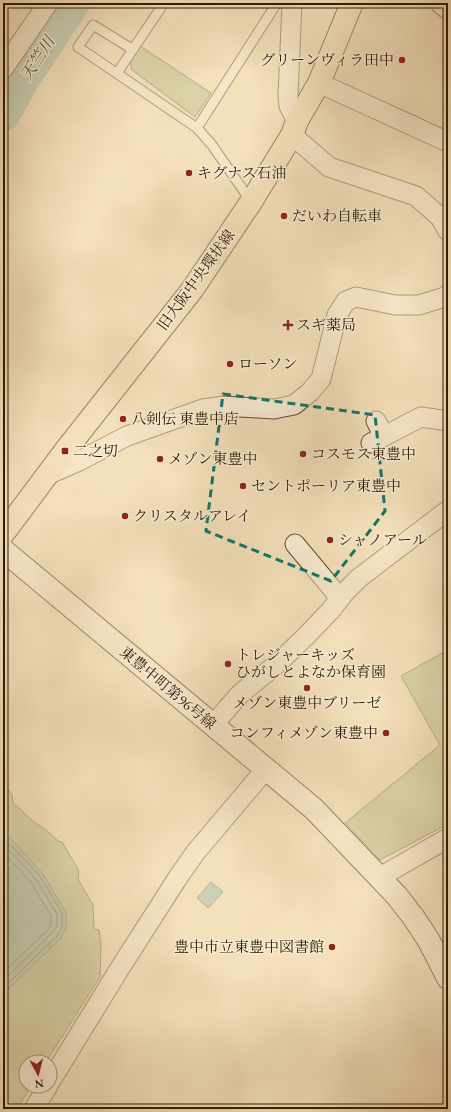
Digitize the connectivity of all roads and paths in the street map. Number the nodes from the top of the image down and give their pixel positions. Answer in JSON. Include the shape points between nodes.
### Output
{"nodes":[{"id":1,"x":48,"y":3,"type":"edge"},
{"id":2,"x":164,"y":3,"type":"edge"},
{"id":3,"x":352,"y":3,"type":"edge"},
{"id":4,"x":442,"y":3,"type":"edge"},
{"id":5,"x":284,"y":4,"type":"edge"},
{"id":6,"x":448,"y":8,"type":"edge"},
{"id":7,"x":132,"y":49,"type":"junction"},
{"id":8,"x":3,"y":69,"type":"edge"},
{"id":9,"x":117,"y":73,"type":"junction"},
{"id":10,"x":319,"y":83,"type":"junction"},
{"id":11,"x":197,"y":128,"type":"junction"},
{"id":12,"x":294,"y":128,"type":"junction"},
{"id":13,"x":448,"y":142,"type":"edge"},
{"id":14,"x":251,"y":202,"type":"junction"},
{"id":15,"x":448,"y":231,"type":"edge"},
{"id":16,"x":448,"y":294,"type":"edge"},
{"id":17,"x":448,"y":421,"type":"edge"},
{"id":18,"x":377,"y":433,"type":"dead end"},
{"id":19,"x":49,"y":474,"type":"junction"},
{"id":20,"x":448,"y":510,"type":"edge"},
{"id":21,"x":3,"y":534,"type":"edge"},
{"id":22,"x":295,"y":544,"type":"dead end"},
{"id":23,"x":3,"y":550,"type":"edge"},
{"id":24,"x":340,"y":598,"type":"junction"},
{"id":25,"x":213,"y":726,"type":"junction"},
{"id":26,"x":266,"y":769,"type":"junction"},
{"id":27,"x":448,"y":838,"type":"edge"},
{"id":28,"x":380,"y":878,"type":"junction"},
{"id":29,"x":448,"y":978,"type":"edge"},
{"id":30,"x":58,"y":1069,"type":"edge"},
{"id":31,"x":43,"y":1094,"type":"edge"},
{"id":32,"x":34,"y":1109,"type":"edge"}],
"edges":[{"from":1,"to":8,"type":"street"},
{"from":2,"to":7,"type":"lane"},
{"from":3,"to":10,"type":"main road","name":"旧大阪中央環状線"},
{"from":4,"to":6,"type":"street"},
{"from":5,"to":11,"type":"lane"},
{"from":5,"to":12,"type":"street","via":[[289,106]]},
{"from":7,"to":9,"type":"lane"},
{"from":7,"to":9,"type":"lane","via":[[93,25],[78,47]]},
{"from":9,"to":11,"type":"lane"},
{"from":10,"to":12,"type":"main road","name":"旧大阪中央環状線"},
{"from":10,"to":13,"type":"street"},
{"from":11,"to":14,"type":"lane","via":[[212,145]]},
{"from":12,"to":14,"type":"main road","name":"旧大阪中央環状線"},
{"from":12,"to":15,"type":"street","via":[[329,167],[416,196],[440,217]]},
{"from":14,"to":19,"type":"main road","name":"旧大阪中央環状線","via":[[192,290]]},
{"from":16,"to":19,"type":"street","via":[[419,305],[395,305],[356,297],[346,301],[337,315],[321,379],[294,405],[274,409],[224,406],[203,409],[127,436]]},
{"from":17,"to":18,"type":"street","via":[[421,417]]},
{"from":19,"to":21,"type":"main road","name":"旧大阪中央環状線"},
{"from":20,"to":24,"type":"street","via":[[359,578]]},
{"from":22,"to":24,"type":"street"},
{"from":23,"to":25,"type":"street","name":"東豊中町第96号線"},
{"from":24,"to":25,"type":"street","via":[[277,664],[240,694]]},
{"from":25,"to":26,"type":"street","name":"東豊中町第96号線"},
{"from":26,"to":28,"type":"street","name":"東豊中町第96号線","via":[[314,809]]},
{"from":26,"to":30,"type":"street","via":[[177,879]]},
{"from":27,"to":28,"type":"street"},
{"from":28,"to":29,"type":"street","name":"東豊中町第96号線","via":[[414,918]]},
{"from":31,"to":32,"type":"street"}]}
